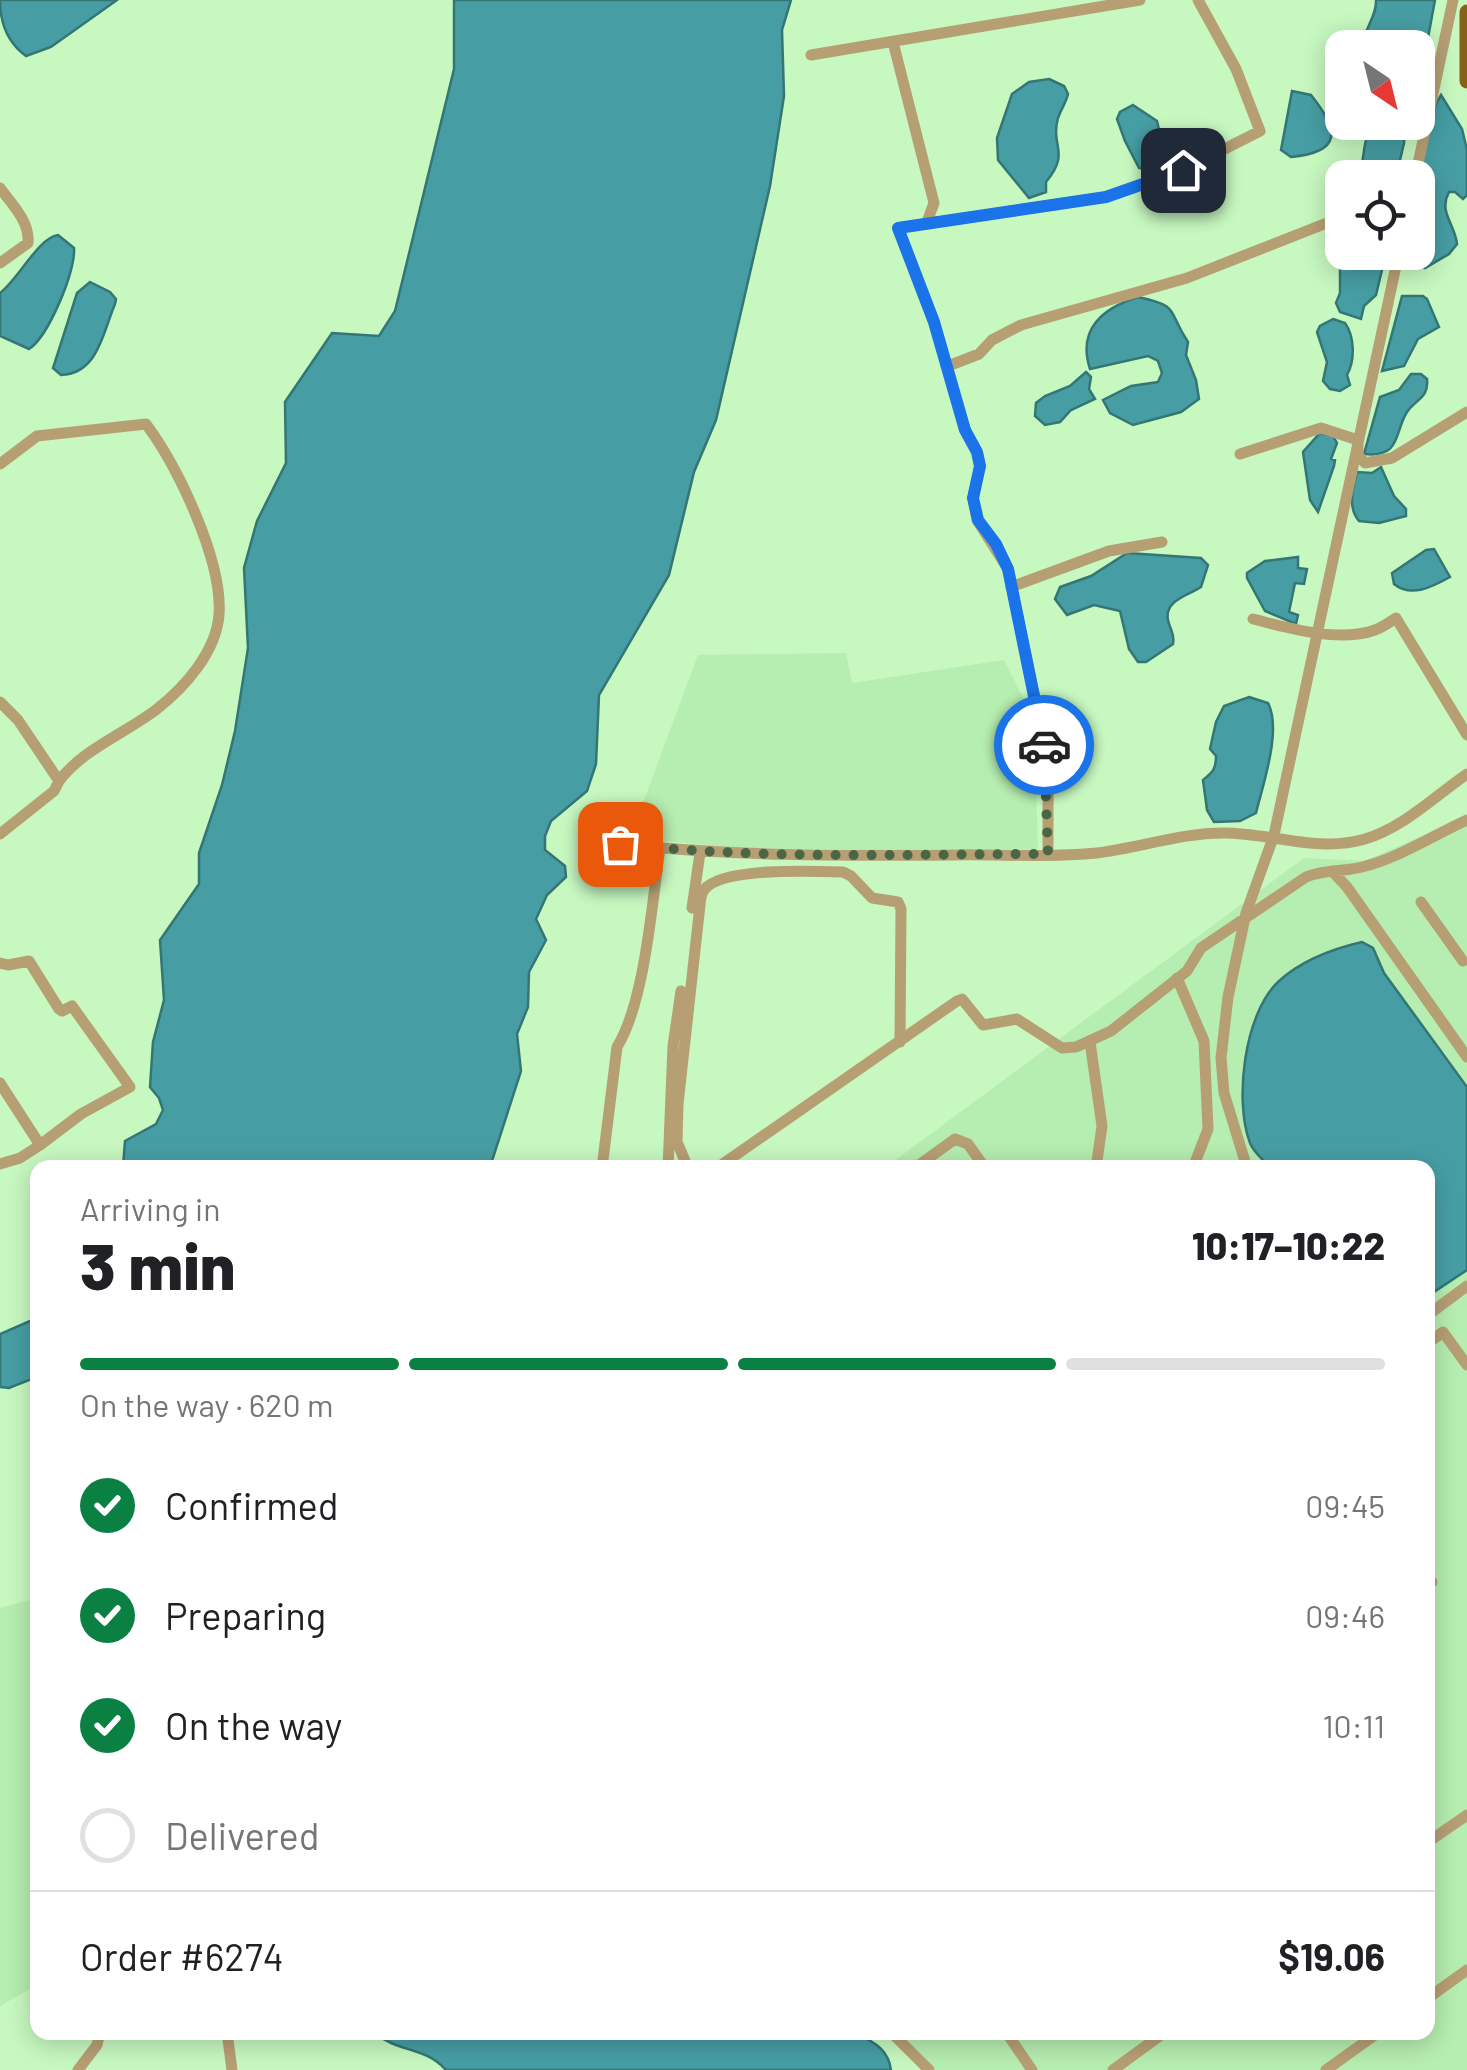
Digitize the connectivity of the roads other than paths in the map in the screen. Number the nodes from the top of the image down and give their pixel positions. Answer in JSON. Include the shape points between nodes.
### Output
{"nodes":[{"id":1,"x":1140,"y":0,"type":"edge"},
{"id":2,"x":1198,"y":0,"type":"edge"},
{"id":3,"x":1453,"y":0,"type":"edge"},
{"id":4,"x":1119,"y":2,"type":"edge"},
{"id":5,"x":1467,"y":12,"type":"edge"},
{"id":6,"x":893,"y":42,"type":"junction"},
{"id":7,"x":811,"y":55,"type":"dead end"},
{"id":8,"x":1467,"y":81,"type":"edge"},
{"id":9,"x":1419,"y":160,"type":"edge"},
{"id":10,"x":0,"y":188,"type":"edge"},
{"id":11,"x":927,"y":222,"type":"junction"},
{"id":12,"x":1325,"y":224,"type":"edge"},
{"id":13,"x":0,"y":264,"type":"edge"},
{"id":14,"x":1394,"y":270,"type":"edge"},
{"id":15,"x":948,"y":366,"type":"junction"},
{"id":16,"x":1467,"y":412,"type":"edge"},
{"id":17,"x":1358,"y":440,"type":"junction"},
{"id":18,"x":1240,"y":454,"type":"dead end"},
{"id":19,"x":0,"y":464,"type":"edge"},
{"id":20,"x":1162,"y":542,"type":"dead end"},
{"id":21,"x":1011,"y":587,"type":"junction"},
{"id":22,"x":1253,"y":619,"type":"dead end"},
{"id":23,"x":1317,"y":632,"type":"junction"},
{"id":24,"x":0,"y":702,"type":"edge"},
{"id":25,"x":1467,"y":735,"type":"edge"},
{"id":26,"x":1467,"y":774,"type":"edge"},
{"id":27,"x":59,"y":781,"type":"junction"},
{"id":28,"x":1467,"y":820,"type":"edge"},
{"id":29,"x":0,"y":834,"type":"edge"},
{"id":30,"x":1274,"y":835,"type":"junction"},
{"id":31,"x":620,"y":844,"type":"dead end"},
{"id":32,"x":660,"y":848,"type":"junction"},
{"id":33,"x":700,"y":853,"type":"junction"},
{"id":34,"x":1048,"y":854,"type":"junction"},
{"id":35,"x":1332,"y":871,"type":"junction"},
{"id":36,"x":1420,"y":902,"type":"dead end"},
{"id":37,"x":1245,"y":917,"type":"junction"},
{"id":38,"x":1466,"y":962,"type":"edge"},
{"id":39,"x":0,"y":963,"type":"edge"},
{"id":40,"x":1177,"y":978,"type":"junction"},
{"id":41,"x":900,"y":1042,"type":"junction"},
{"id":42,"x":1090,"y":1042,"type":"junction"},
{"id":43,"x":1467,"y":1057,"type":"edge"},
{"id":44,"x":0,"y":1084,"type":"edge"},
{"id":45,"x":40,"y":1145,"type":"junction"},
{"id":46,"x":603,"y":1160,"type":"edge"},
{"id":47,"x":668,"y":1160,"type":"edge"},
{"id":48,"x":685,"y":1160,"type":"edge"},
{"id":49,"x":728,"y":1160,"type":"edge"},
{"id":50,"x":926,"y":1160,"type":"edge"},
{"id":51,"x":979,"y":1160,"type":"edge"},
{"id":52,"x":1097,"y":1160,"type":"edge"},
{"id":53,"x":1196,"y":1160,"type":"edge"},
{"id":54,"x":1244,"y":1160,"type":"edge"},
{"id":55,"x":0,"y":1164,"type":"edge"},
{"id":56,"x":1467,"y":1286,"type":"edge"},
{"id":57,"x":1435,"y":1310,"type":"edge"},
{"id":58,"x":1435,"y":1338,"type":"edge"},
{"id":59,"x":1467,"y":1365,"type":"edge"},
{"id":60,"x":1467,"y":1814,"type":"edge"},
{"id":61,"x":1435,"y":1837,"type":"edge"},
{"id":62,"x":1467,"y":1970,"type":"edge"},
{"id":63,"x":1435,"y":1993,"type":"edge"},
{"id":64,"x":99,"y":2040,"type":"edge"},
{"id":65,"x":228,"y":2040,"type":"edge"},
{"id":66,"x":899,"y":2040,"type":"edge"},
{"id":67,"x":1011,"y":2040,"type":"edge"},
{"id":68,"x":1154,"y":2040,"type":"edge"},
{"id":69,"x":1368,"y":2040,"type":"edge"},
{"id":70,"x":78,"y":2070,"type":"edge"},
{"id":71,"x":232,"y":2070,"type":"edge"},
{"id":72,"x":930,"y":2070,"type":"edge"},
{"id":73,"x":1032,"y":2070,"type":"edge"},
{"id":74,"x":1113,"y":2070,"type":"edge"},
{"id":75,"x":1326,"y":2070,"type":"edge"}],
"edges":[{"from":1,"to":4,"type":"street"},
{"from":2,"to":11,"type":"street","via":[[1260,131],[1183,170],[1106,197]]},
{"from":3,"to":9,"type":"street"},
{"from":4,"to":6,"type":"street"},
{"from":5,"to":8,"type":"main road"},
{"from":6,"to":7,"type":"street"},
{"from":6,"to":11,"type":"street","via":[[934,203]]},
{"from":10,"to":13,"type":"street","via":[[29,234],[28,243]]},
{"from":11,"to":15,"type":"street","via":[[898,228]]},
{"from":12,"to":15,"type":"street","via":[[1187,278],[1022,325]]},
{"from":14,"to":17,"type":"street"},
{"from":15,"to":21,"type":"street","via":[[980,466],[973,498],[978,520],[1003,558]]},
{"from":16,"to":17,"type":"street","via":[[1392,458],[1365,463]]},
{"from":17,"to":18,"type":"street","via":[[1321,428]]},
{"from":17,"to":23,"type":"street"},
{"from":19,"to":27,"type":"street","via":[[36,436],[146,424],[198,520],[218,590],[214,637],[194,672],[156,710]]},
{"from":20,"to":21,"type":"street","via":[[1108,552]]},
{"from":21,"to":34,"type":"street","via":[[1042,732]]},
{"from":22,"to":23,"type":"street"},
{"from":23,"to":25,"type":"street","via":[[1360,633],[1396,618]]},
{"from":23,"to":30,"type":"street"},
{"from":24,"to":27,"type":"street"},
{"from":26,"to":30,"type":"street","via":[[1367,838],[1314,844]]},
{"from":27,"to":29,"type":"street"},
{"from":28,"to":35,"type":"street","via":[[1387,859]]},
{"from":30,"to":34,"type":"street","via":[[1195,835]]},
{"from":30,"to":37,"type":"street"},
{"from":31,"to":32,"type":"street"},
{"from":32,"to":33,"type":"street"},
{"from":32,"to":46,"type":"street","via":[[638,979],[616,1046]]},
{"from":33,"to":34,"type":"street"},
{"from":33,"to":47,"type":"street","via":[[673,1046]]},
{"from":35,"to":37,"type":"street","via":[[1306,877]]},
{"from":35,"to":43,"type":"street"},
{"from":36,"to":38,"type":"street"},
{"from":37,"to":40,"type":"street","via":[[1201,948]]},
{"from":37,"to":54,"type":"street","via":[[1221,1076]]},
{"from":39,"to":45,"type":"street","via":[[29,960],[58,1009],[72,1006],[130,1087]]},
{"from":40,"to":42,"type":"street","via":[[1128,1021]]},
{"from":40,"to":53,"type":"street","via":[[1204,1040],[1208,1129]]},
{"from":41,"to":42,"type":"street","via":[[962,999],[983,1025],[1017,1019],[1062,1048]]},
{"from":41,"to":48,"type":"street","via":[[898,902],[872,898],[843,872],[734,876],[712,884],[700,904],[682,1050],[677,1142]]},
{"from":41,"to":49,"type":"street"},
{"from":42,"to":52,"type":"street","via":[[1102,1126]]},
{"from":44,"to":45,"type":"street"},
{"from":45,"to":55,"type":"street"},
{"from":50,"to":51,"type":"street","via":[[955,1139]]},
{"from":56,"to":57,"type":"street"},
{"from":58,"to":59,"type":"street","via":[[1443,1332]]},
{"from":60,"to":61,"type":"street"},
{"from":62,"to":63,"type":"street"},
{"from":64,"to":70,"type":"street"},
{"from":65,"to":71,"type":"street"},
{"from":66,"to":72,"type":"street"},
{"from":67,"to":73,"type":"street"},
{"from":68,"to":74,"type":"street"},
{"from":69,"to":75,"type":"street"}]}
